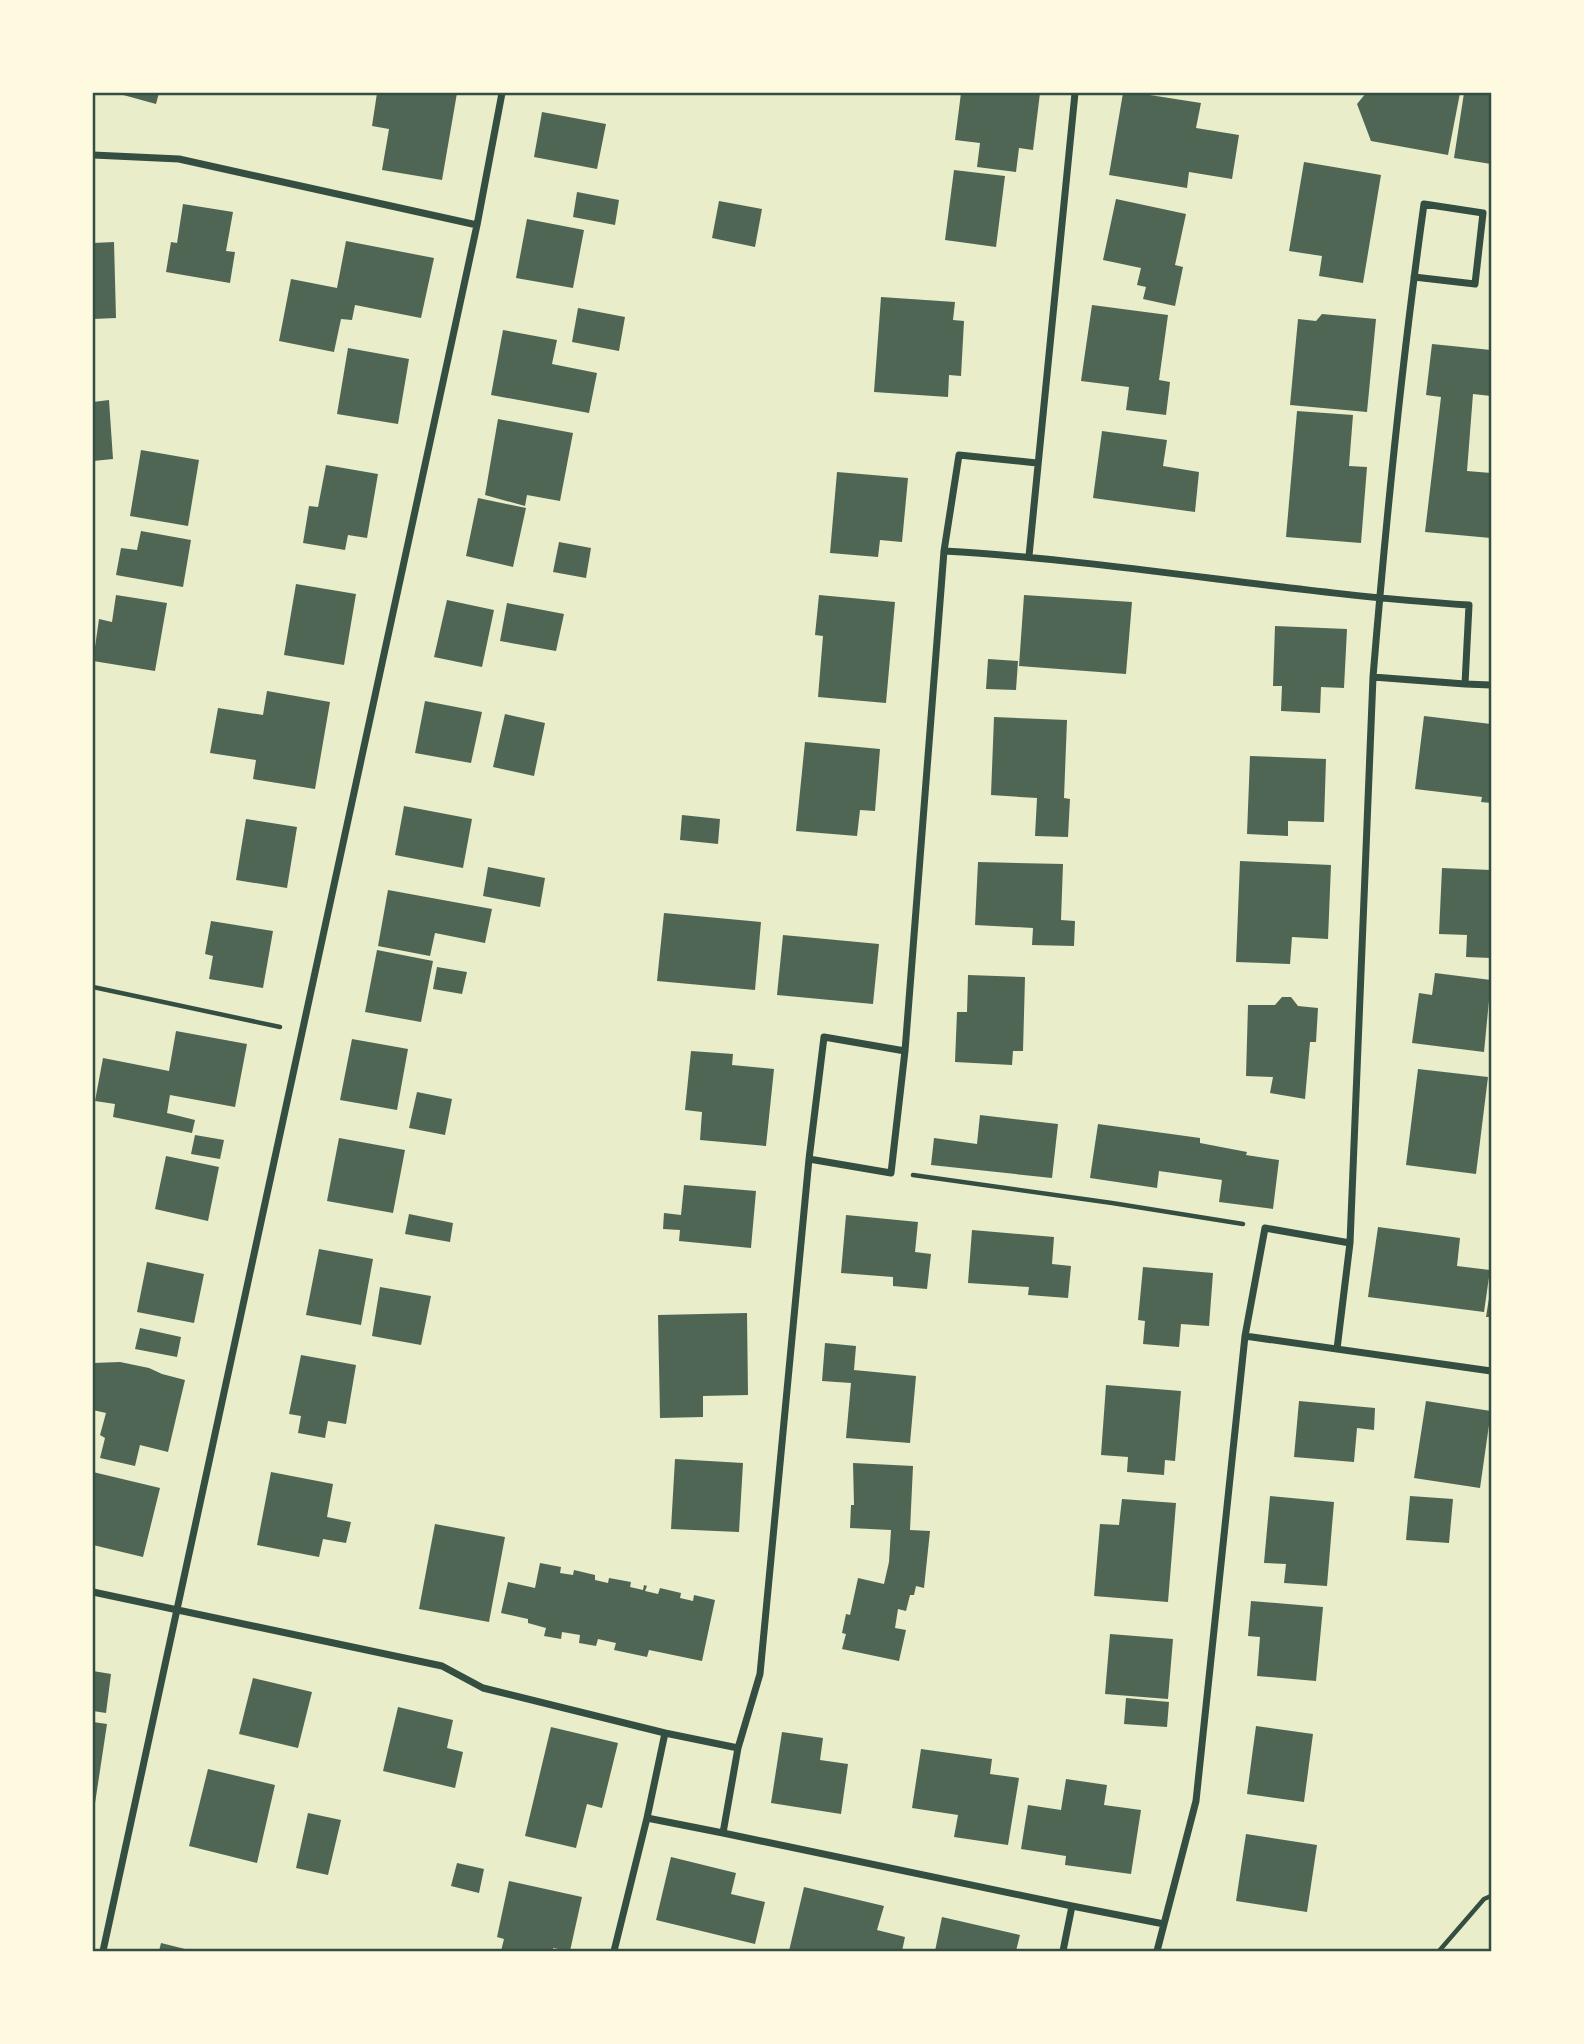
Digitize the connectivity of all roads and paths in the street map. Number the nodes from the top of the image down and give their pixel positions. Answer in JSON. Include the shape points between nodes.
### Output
{"nodes":[{"id":1,"x":502,"y":93,"type":"edge"},
{"id":2,"x":1075,"y":93,"type":"edge"},
{"id":3,"x":93,"y":155,"type":"edge"},
{"id":4,"x":477,"y":225,"type":"junction"},
{"id":5,"x":1414,"y":277,"type":"junction"},
{"id":6,"x":1037,"y":463,"type":"junction"},
{"id":7,"x":944,"y":551,"type":"junction"},
{"id":8,"x":1029,"y":556,"type":"junction"},
{"id":9,"x":1379,"y":600,"type":"junction"},
{"id":10,"x":1373,"y":677,"type":"junction"},
{"id":11,"x":1465,"y":684,"type":"junction"},
{"id":12,"x":1491,"y":685,"type":"edge"},
{"id":13,"x":93,"y":987,"type":"edge"},
{"id":14,"x":283,"y":1027,"type":"dead end"},
{"id":15,"x":905,"y":1051,"type":"junction"},
{"id":16,"x":809,"y":1160,"type":"junction"},
{"id":17,"x":891,"y":1172,"type":"junction"},
{"id":18,"x":1265,"y":1228,"type":"junction"},
{"id":19,"x":1350,"y":1243,"type":"junction"},
{"id":20,"x":1245,"y":1336,"type":"junction"},
{"id":21,"x":1337,"y":1349,"type":"junction"},
{"id":22,"x":1491,"y":1371,"type":"edge"},
{"id":23,"x":93,"y":1592,"type":"edge"},
{"id":24,"x":176,"y":1611,"type":"junction"},
{"id":25,"x":665,"y":1733,"type":"junction"},
{"id":26,"x":738,"y":1748,"type":"junction"},
{"id":27,"x":647,"y":1818,"type":"junction"},
{"id":28,"x":723,"y":1833,"type":"junction"},
{"id":29,"x":1491,"y":1896,"type":"edge"},
{"id":30,"x":1072,"y":1906,"type":"junction"},
{"id":31,"x":1164,"y":1924,"type":"junction"},
{"id":32,"x":103,"y":1951,"type":"edge"},
{"id":33,"x":614,"y":1951,"type":"edge"},
{"id":34,"x":1063,"y":1951,"type":"edge"},
{"id":35,"x":1157,"y":1951,"type":"edge"},
{"id":36,"x":1439,"y":1951,"type":"edge"}],
"edges":[{"from":1,"to":4,"type":"street"},
{"from":2,"to":6,"type":"street"},
{"from":3,"to":4,"type":"street","via":[[179,159]]},
{"from":4,"to":24,"type":"street"},
{"from":5,"to":5,"type":"street","via":[[1424,204],[1483,213],[1475,284]]},
{"from":5,"to":9,"type":"street"},
{"from":6,"to":7,"type":"street","via":[[959,456]]},
{"from":6,"to":8,"type":"street"},
{"from":7,"to":8,"type":"street"},
{"from":7,"to":15,"type":"street"},
{"from":8,"to":9,"type":"street"},
{"from":9,"to":10,"type":"street"},
{"from":9,"to":11,"type":"street","via":[[1469,605]]},
{"from":10,"to":11,"type":"street"},
{"from":10,"to":19,"type":"street"},
{"from":11,"to":12,"type":"street"},
{"from":13,"to":14,"type":"path"},
{"from":15,"to":16,"type":"street","via":[[824,1037]]},
{"from":15,"to":17,"type":"street"},
{"from":16,"to":17,"type":"street"},
{"from":16,"to":26,"type":"street","via":[[760,1674]]},
{"from":17,"to":18,"type":"path"},
{"from":18,"to":19,"type":"street"},
{"from":18,"to":20,"type":"street"},
{"from":19,"to":21,"type":"street"},
{"from":20,"to":21,"type":"street"},
{"from":20,"to":31,"type":"street","via":[[1196,1801]]},
{"from":21,"to":22,"type":"street"},
{"from":23,"to":24,"type":"street"},
{"from":24,"to":25,"type":"street","via":[[442,1666],[483,1688]]},
{"from":24,"to":32,"type":"street"},
{"from":25,"to":26,"type":"street"},
{"from":25,"to":27,"type":"street"},
{"from":26,"to":28,"type":"street"},
{"from":27,"to":28,"type":"street"},
{"from":27,"to":33,"type":"street"},
{"from":28,"to":30,"type":"street"},
{"from":29,"to":36,"type":"path"},
{"from":30,"to":31,"type":"street"},
{"from":30,"to":34,"type":"street"},
{"from":31,"to":35,"type":"street"}]}
